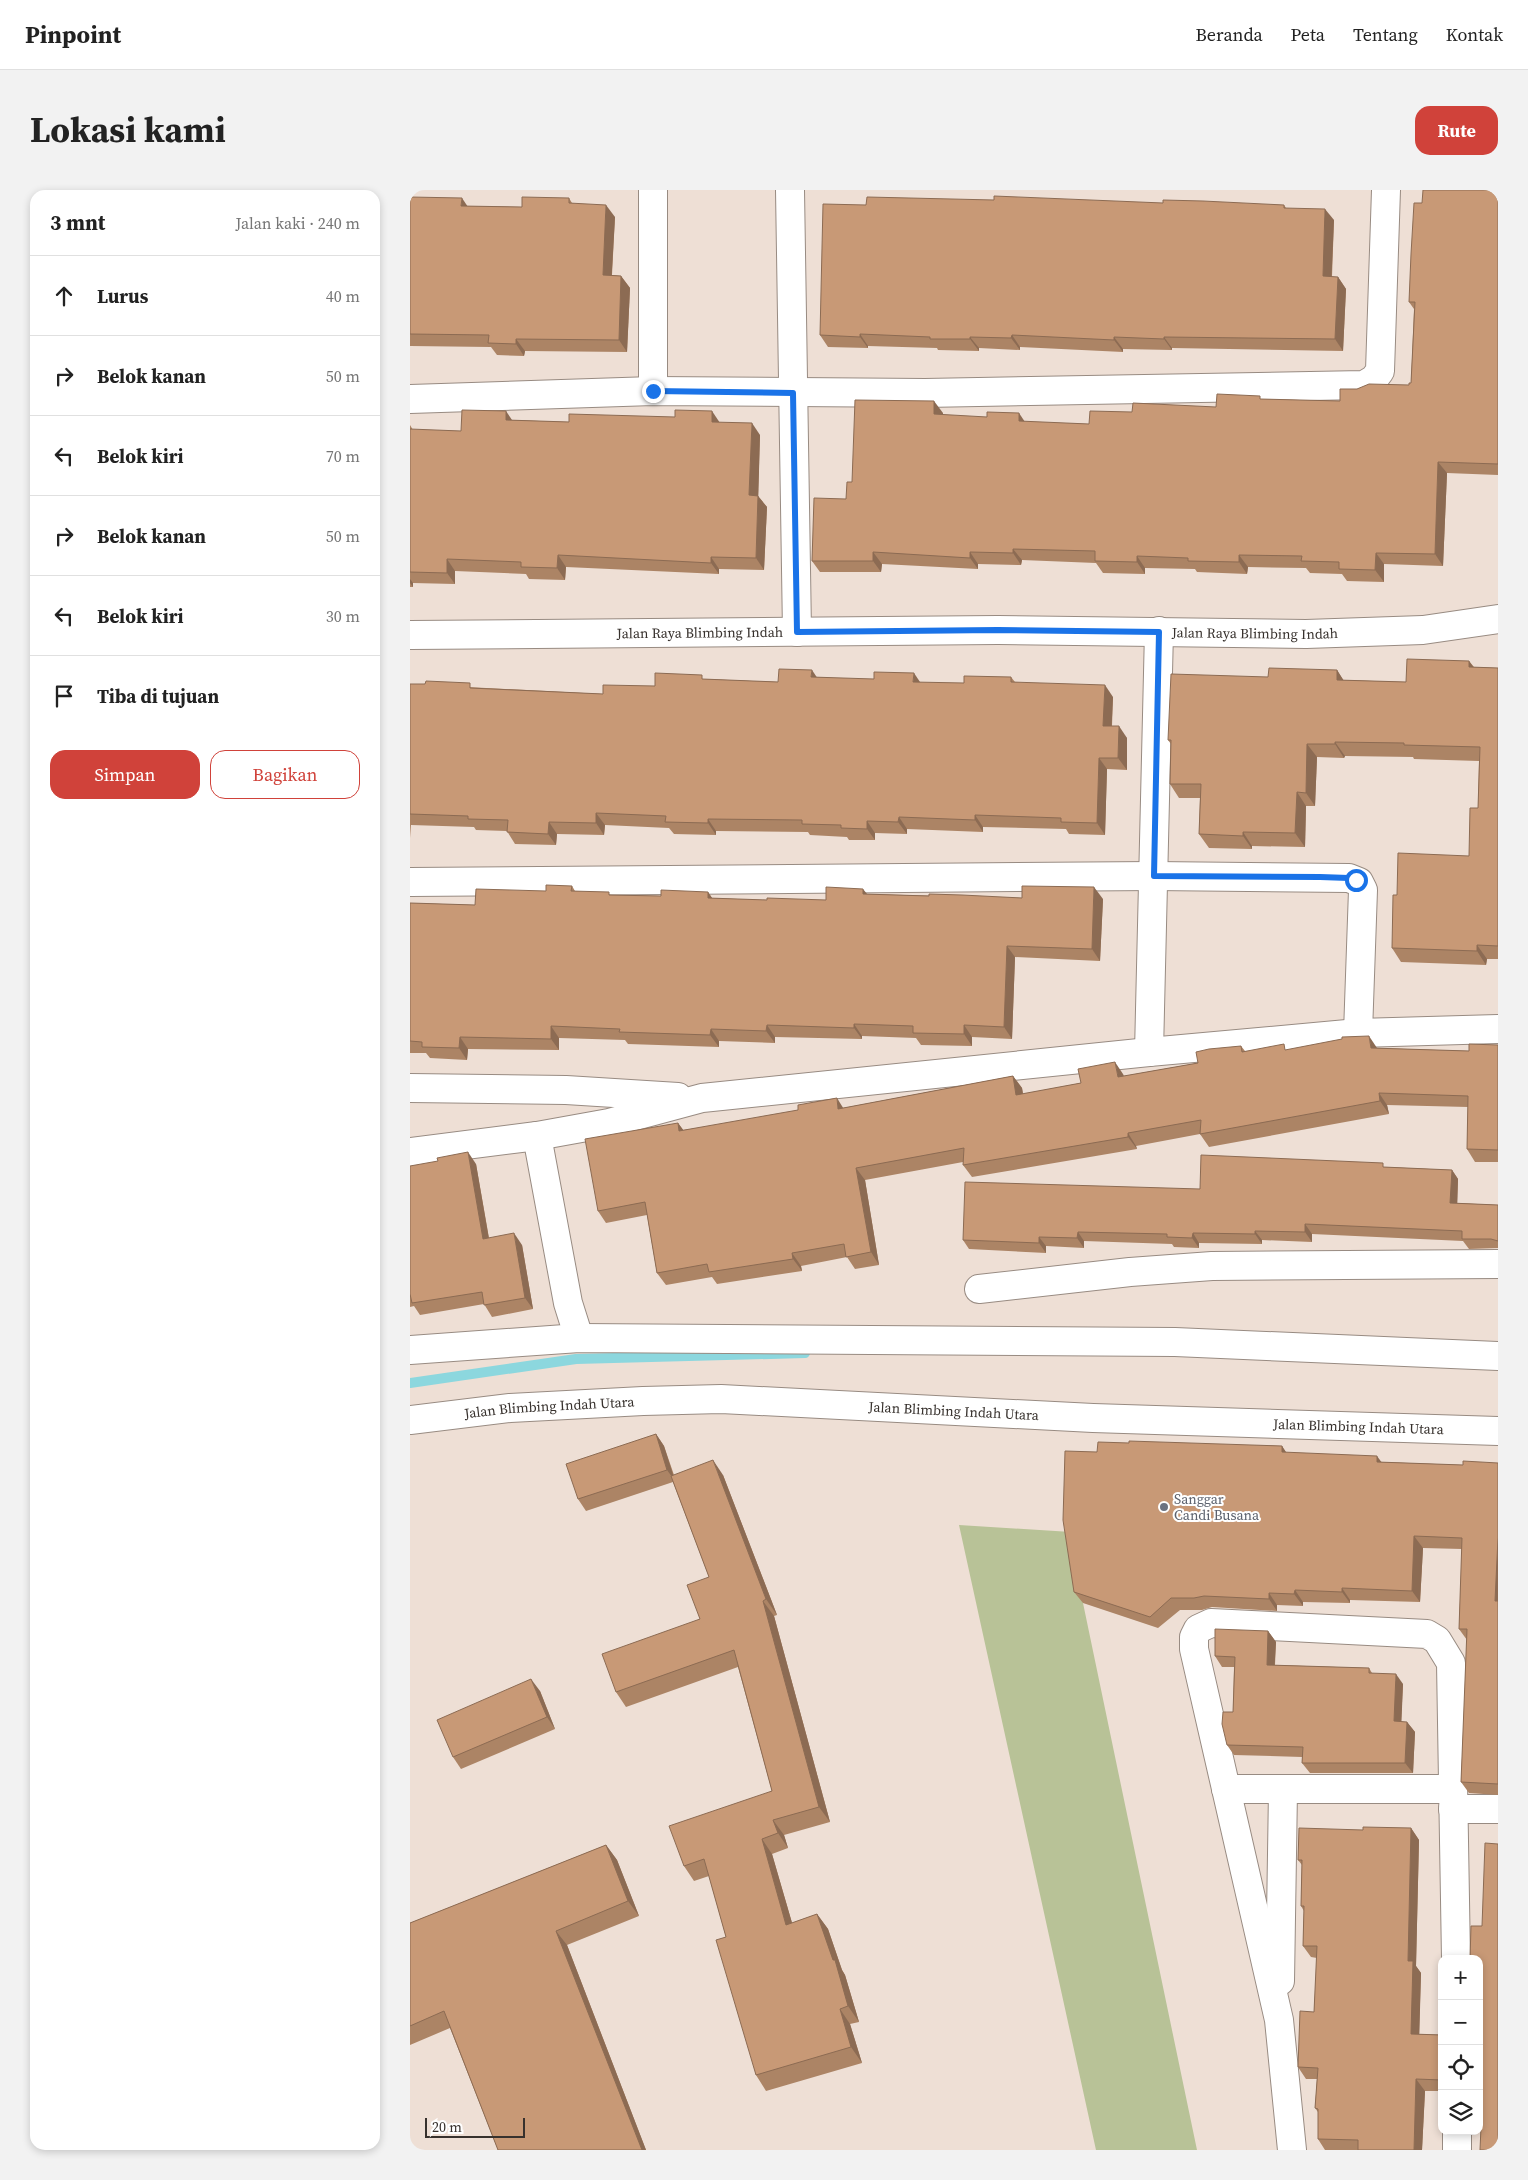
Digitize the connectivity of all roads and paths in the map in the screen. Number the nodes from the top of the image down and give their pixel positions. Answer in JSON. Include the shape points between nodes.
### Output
{"nodes":[{"id":1,"x":653,"y":190,"type":"edge"},
{"id":2,"x":790,"y":190,"type":"edge"},
{"id":3,"x":1386,"y":190,"type":"edge"},
{"id":4,"x":653,"y":391,"type":"junction"},
{"id":5,"x":793,"y":393,"type":"junction"},
{"id":6,"x":410,"y":399,"type":"edge"},
{"id":7,"x":1498,"y":619,"type":"edge"},
{"id":8,"x":797,"y":632,"type":"junction"},
{"id":9,"x":1159,"y":632,"type":"junction"},
{"id":10,"x":410,"y":635,"type":"edge"},
{"id":11,"x":1154,"y":876,"type":"junction"},
{"id":12,"x":410,"y":882,"type":"edge"},
{"id":13,"x":1498,"y":1029,"type":"edge"},
{"id":14,"x":1358,"y":1033,"type":"junction"},
{"id":15,"x":1149,"y":1052,"type":"junction"},
{"id":16,"x":410,"y":1088,"type":"edge"},
{"id":17,"x":702,"y":1098,"type":"junction"},
{"id":18,"x":537,"y":1136,"type":"junction"},
{"id":19,"x":410,"y":1152,"type":"edge"},
{"id":20,"x":1498,"y":1264,"type":"edge"},
{"id":21,"x":979,"y":1289,"type":"dead end"},
{"id":22,"x":579,"y":1338,"type":"junction"},
{"id":23,"x":410,"y":1350,"type":"edge"},
{"id":24,"x":1498,"y":1356,"type":"edge"},
{"id":25,"x":410,"y":1420,"type":"edge"},
{"id":26,"x":1498,"y":1431,"type":"edge"},
{"id":27,"x":1226,"y":1789,"type":"junction"},
{"id":28,"x":1283,"y":1790,"type":"junction"},
{"id":29,"x":1453,"y":1799,"type":"junction"},
{"id":30,"x":1498,"y":1809,"type":"edge"},
{"id":31,"x":1456,"y":1955,"type":"edge"},
{"id":32,"x":1279,"y":2020,"type":"junction"},
{"id":33,"x":1457,"y":2135,"type":"edge"},
{"id":34,"x":1292,"y":2150,"type":"edge"},
{"id":35,"x":1457,"y":2150,"type":"edge"}],
"edges":[{"from":1,"to":4,"type":"street"},
{"from":2,"to":5,"type":"street"},
{"from":3,"to":5,"type":"street","via":[[1380,371],[1364,384]]},
{"from":4,"to":5,"type":"street"},
{"from":4,"to":6,"type":"street"},
{"from":5,"to":8,"type":"street"},
{"from":7,"to":9,"type":"street","name":"Jalan Raya Blimbing Indah","via":[[1382,633]]},
{"from":8,"to":9,"type":"street","name":"Jalan Raya Blimbing Indah"},
{"from":8,"to":10,"type":"street","name":"Jalan Raya Blimbing Indah"},
{"from":9,"to":11,"type":"street"},
{"from":11,"to":12,"type":"street"},
{"from":11,"to":14,"type":"street","via":[[1356,880],[1363,890]]},
{"from":11,"to":15,"type":"street"},
{"from":13,"to":14,"type":"street"},
{"from":14,"to":15,"type":"street"},
{"from":15,"to":17,"type":"street"},
{"from":16,"to":17,"type":"street","via":[[566,1090]]},
{"from":17,"to":18,"type":"street","via":[[609,1123]]},
{"from":18,"to":19,"type":"street"},
{"from":18,"to":22,"type":"street","via":[[568,1303]]},
{"from":20,"to":21,"type":"street","via":[[1212,1266]]},
{"from":22,"to":23,"type":"street"},
{"from":22,"to":24,"type":"street","via":[[1175,1342]]},
{"from":25,"to":26,"type":"street","name":"Jalan Blimbing Indah Utara","via":[[510,1408],[721,1399],[1093,1418]]},
{"from":27,"to":28,"type":"street"},
{"from":27,"to":29,"type":"street","via":[[1193,1642],[1198,1628],[1211,1623],[1427,1634],[1437,1640],[1451,1663]]},
{"from":27,"to":32,"type":"street"},
{"from":28,"to":29,"type":"street"},
{"from":28,"to":32,"type":"street"},
{"from":29,"to":30,"type":"street"},
{"from":29,"to":31,"type":"street"},
{"from":32,"to":34,"type":"street"},
{"from":33,"to":35,"type":"street"}]}
